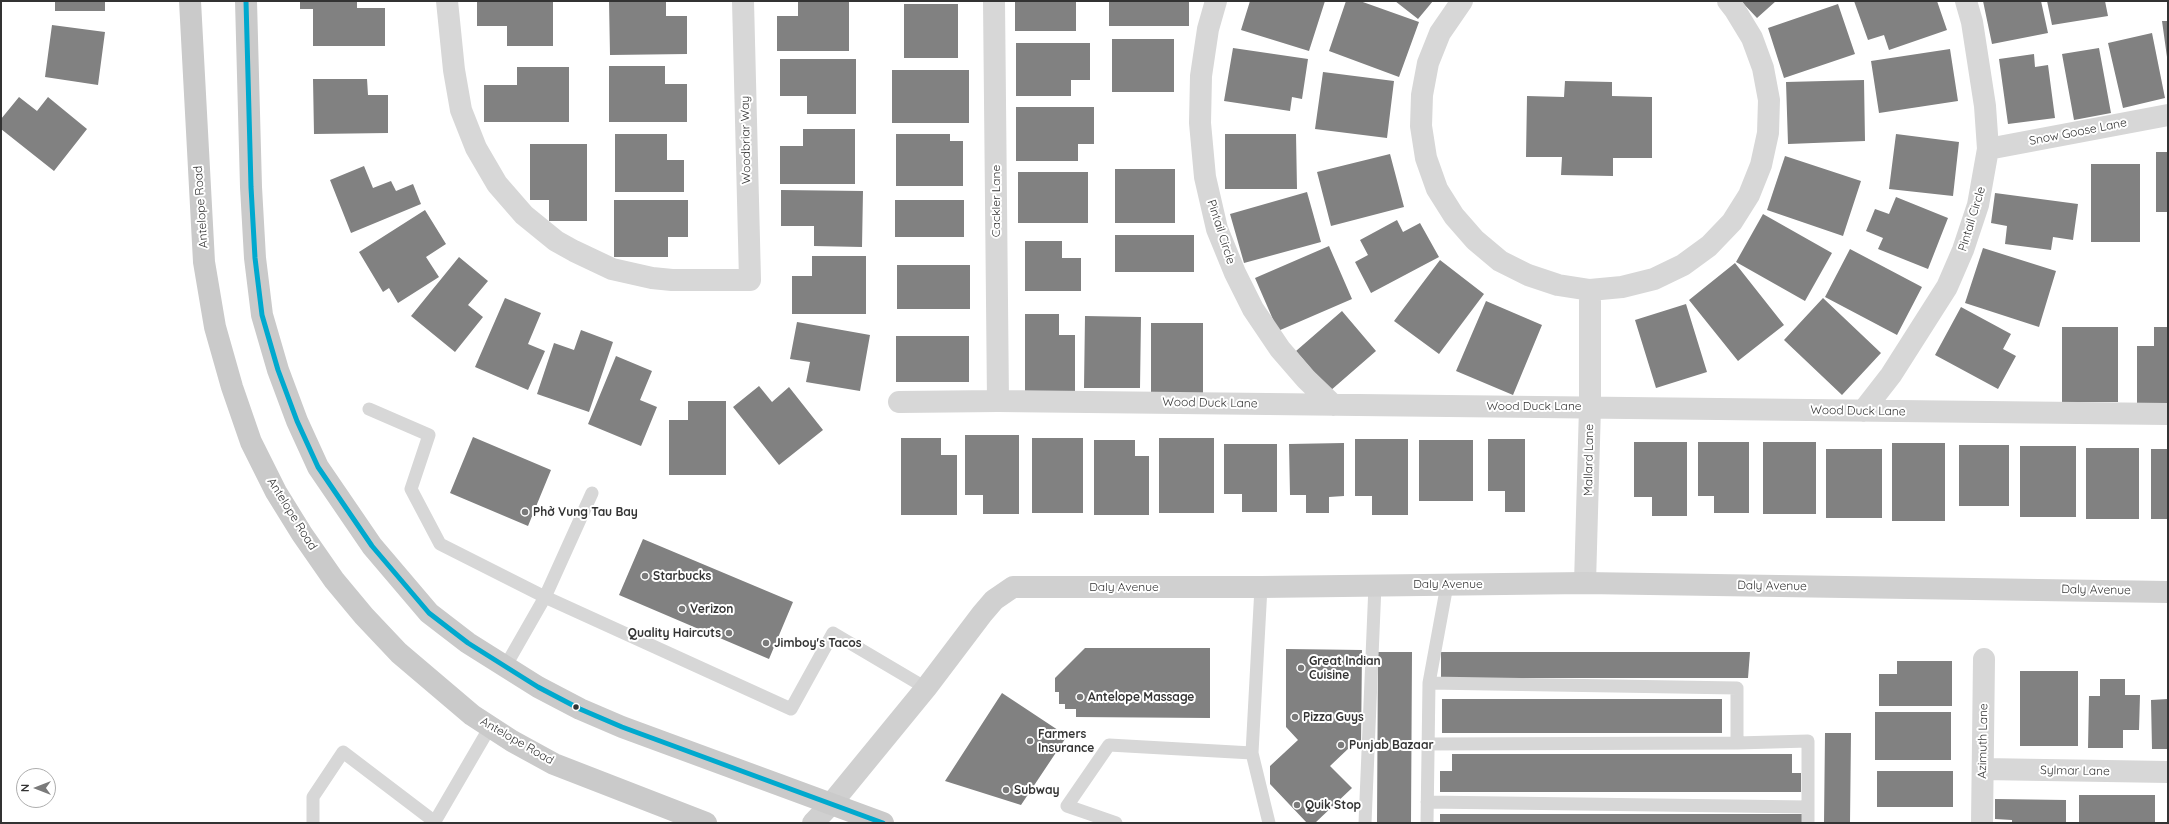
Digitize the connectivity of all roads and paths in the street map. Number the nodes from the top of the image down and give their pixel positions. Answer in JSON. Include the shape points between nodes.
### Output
{"nodes":[{"id":1,"x":190,"y":1,"type":"edge"},
{"id":2,"x":447,"y":1,"type":"edge"},
{"id":3,"x":743,"y":1,"type":"edge"},
{"id":4,"x":994,"y":1,"type":"edge"},
{"id":5,"x":1216,"y":1,"type":"edge"},
{"id":6,"x":1462,"y":1,"type":"edge"},
{"id":7,"x":1728,"y":1,"type":"edge"},
{"id":8,"x":1966,"y":1,"type":"edge"},
{"id":9,"x":245,"y":3,"type":"edge"},
{"id":10,"x":2168,"y":115,"type":"edge"},
{"id":11,"x":1988,"y":149,"type":"junction"},
{"id":12,"x":1590,"y":290,"type":"junction"},
{"id":13,"x":998,"y":401,"type":"junction"},
{"id":14,"x":899,"y":402,"type":"dead end"},
{"id":15,"x":1333,"y":405,"type":"junction"},
{"id":16,"x":1590,"y":407,"type":"junction"},
{"id":17,"x":368,"y":409,"type":"dead end"},
{"id":18,"x":1863,"y":411,"type":"junction"},
{"id":19,"x":2168,"y":414,"type":"edge"},
{"id":20,"x":592,"y":493,"type":"dead end"},
{"id":21,"x":1585,"y":583,"type":"junction"},
{"id":22,"x":1375,"y":585,"type":"junction"},
{"id":23,"x":1447,"y":585,"type":"junction"},
{"id":24,"x":1261,"y":587,"type":"junction"},
{"id":25,"x":2168,"y":592,"type":"edge"},
{"id":26,"x":545,"y":597,"type":"junction"},
{"id":27,"x":1984,"y":659,"type":"dead end"},
{"id":28,"x":505,"y":667,"type":"junction"},
{"id":29,"x":1429,"y":683,"type":"junction"},
{"id":30,"x":926,"y":688,"type":"junction"},
{"id":31,"x":490,"y":727,"type":"junction"},
{"id":32,"x":1737,"y":743,"type":"junction"},
{"id":33,"x":1428,"y":744,"type":"junction"},
{"id":34,"x":1252,"y":753,"type":"junction"},
{"id":35,"x":1983,"y":769,"type":"junction"},
{"id":36,"x":2168,"y":772,"type":"edge"},
{"id":37,"x":1427,"y":802,"type":"junction"},
{"id":38,"x":1808,"y":807,"type":"junction"},
{"id":39,"x":828,"y":814,"type":"edge"},
{"id":40,"x":434,"y":822,"type":"edge"},
{"id":41,"x":313,"y":823,"type":"edge"},
{"id":42,"x":706,"y":823,"type":"edge"},
{"id":43,"x":813,"y":823,"type":"edge"},
{"id":44,"x":883,"y":823,"type":"edge"},
{"id":45,"x":1116,"y":823,"type":"edge"},
{"id":46,"x":1269,"y":823,"type":"edge"},
{"id":47,"x":1365,"y":823,"type":"edge"},
{"id":48,"x":1427,"y":823,"type":"edge"},
{"id":49,"x":1808,"y":823,"type":"edge"},
{"id":50,"x":1982,"y":823,"type":"edge"}],
"edges":[{"from":1,"to":31,"type":"main road","name":"Antelope Road","via":[[204,262],[215,327],[251,442],[276,492],[302,534],[334,580],[364,616],[399,653]]},
{"from":2,"to":3,"type":"street","name":"Woodbriar Way","via":[[461,110],[476,148],[497,184],[524,215],[556,241],[612,269],[672,280],[750,280]]},
{"from":4,"to":13,"type":"street","name":"Cackler Lane"},
{"from":5,"to":15,"type":"street","name":"Pintail Circle","via":[[1201,76],[1200,123],[1205,177],[1218,229],[1235,273],[1253,309],[1280,349]]},
{"from":6,"to":12,"type":"street","via":[[1440,34],[1428,63],[1422,95],[1421,126],[1426,158],[1437,189],[1454,216],[1475,240],[1500,261],[1528,275],[1558,285]]},
{"from":7,"to":12,"type":"street","via":[[1752,38],[1763,68],[1768,100],[1768,133],[1761,165],[1749,195],[1732,222],[1709,246],[1683,265],[1622,288]]},
{"from":8,"to":11,"type":"street","name":"Pintail Circle","via":[[1972,22],[1985,106]]},
{"from":9,"to":28,"type":"main road","via":[[251,187],[261,308],[278,370],[297,421],[318,467],[343,506],[400,580],[429,612],[468,643]]},
{"from":10,"to":11,"type":"street","name":"Snow Goose Lane"},
{"from":11,"to":18,"type":"street","name":"Pintail Circle","via":[[1978,205],[1964,250],[1947,287],[1920,333]]},
{"from":12,"to":16,"type":"street","name":"Mallard Lane"},
{"from":13,"to":14,"type":"street","name":"Wood Duck Lane"},
{"from":13,"to":15,"type":"street","name":"Wood Duck Lane"},
{"from":15,"to":16,"type":"street","name":"Wood Duck Lane"},
{"from":16,"to":18,"type":"street","name":"Wood Duck Lane"},
{"from":16,"to":21,"type":"street","name":"Mallard Lane"},
{"from":17,"to":26,"type":"lane","via":[[429,435],[411,489],[440,544]]},
{"from":18,"to":19,"type":"street","name":"Wood Duck Lane"},
{"from":20,"to":26,"type":"lane"},
{"from":21,"to":23,"type":"street","name":"Daly Avenue"},
{"from":21,"to":25,"type":"street","name":"Daly Avenue"},
{"from":22,"to":23,"type":"street","name":"Daly Avenue"},
{"from":22,"to":24,"type":"street","name":"Daly Avenue"},
{"from":22,"to":47,"type":"lane"},
{"from":23,"to":29,"type":"lane"},
{"from":24,"to":30,"type":"street","name":"Daly Avenue","via":[[1013,587],[994,600]]},
{"from":24,"to":34,"type":"lane"},
{"from":26,"to":28,"type":"lane"},
{"from":26,"to":30,"type":"lane","via":[[791,709],[833,633]]},
{"from":27,"to":35,"type":"street","name":"Azimuth Lane"},
{"from":28,"to":39,"type":"main road","via":[[580,709]]},
{"from":29,"to":32,"type":"lane","via":[[1737,688]]},
{"from":29,"to":33,"type":"lane"},
{"from":30,"to":39,"type":"street","name":"Daly Avenue"},
{"from":31,"to":40,"type":"lane"},
{"from":31,"to":42,"type":"main road","name":"Antelope Road","via":[[554,764]]},
{"from":32,"to":33,"type":"lane"},
{"from":32,"to":38,"type":"lane","via":[[1808,741]]},
{"from":33,"to":37,"type":"lane"},
{"from":34,"to":45,"type":"lane","via":[[1109,745],[1067,806]]},
{"from":34,"to":46,"type":"lane"},
{"from":35,"to":36,"type":"street","name":"Sylmar Lane"},
{"from":35,"to":50,"type":"street","name":"Azimuth Lane"},
{"from":37,"to":38,"type":"lane"},
{"from":37,"to":48,"type":"lane"},
{"from":38,"to":49,"type":"lane"},
{"from":39,"to":43,"type":"street","name":"Daly Avenue"},
{"from":39,"to":44,"type":"main road"},
{"from":40,"to":41,"type":"lane","via":[[343,752],[313,797]]}]}
